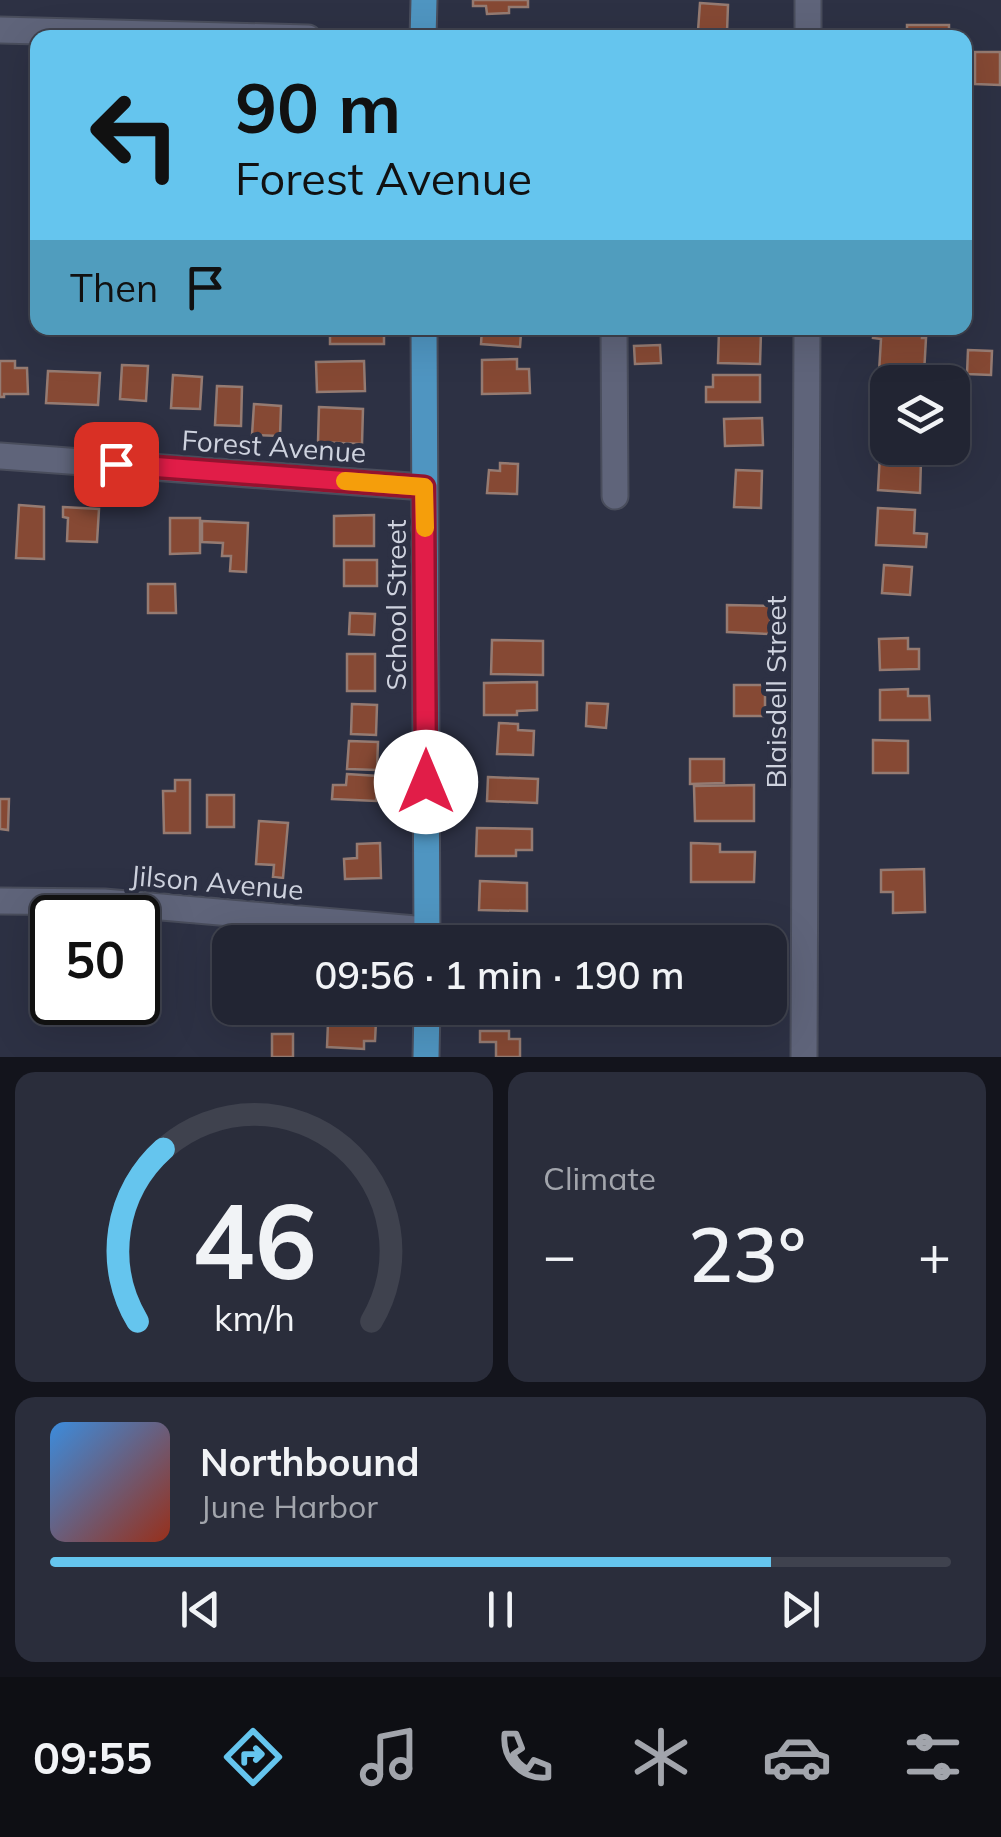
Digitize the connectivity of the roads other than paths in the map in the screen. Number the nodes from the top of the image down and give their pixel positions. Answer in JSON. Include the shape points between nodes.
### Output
{"nodes":[{"id":1,"x":424,"y":0,"type":"edge"},
{"id":2,"x":808,"y":0,"type":"edge"},
{"id":3,"x":0,"y":30,"type":"edge"},
{"id":4,"x":423,"y":30,"type":"edge"},
{"id":5,"x":808,"y":30,"type":"edge"},
{"id":6,"x":30,"y":31,"type":"edge"},
{"id":7,"x":424,"y":335,"type":"edge"},
{"id":8,"x":614,"y":335,"type":"edge"},
{"id":9,"x":807,"y":335,"type":"edge"},
{"id":10,"x":0,"y":456,"type":"edge"},
{"id":11,"x":424,"y":487,"type":"junction"},
{"id":12,"x":615,"y":496,"type":"dead end"},
{"id":13,"x":0,"y":901,"type":"edge"},
{"id":14,"x":322,"y":925,"type":"edge"},
{"id":15,"x":427,"y":925,"type":"edge"},
{"id":16,"x":426,"y":1025,"type":"edge"},
{"id":17,"x":426,"y":1057,"type":"edge"},
{"id":18,"x":804,"y":1057,"type":"edge"}],
"edges":[{"from":1,"to":4,"type":"main road"},
{"from":2,"to":5,"type":"street"},
{"from":3,"to":6,"type":"street"},
{"from":7,"to":11,"type":"main road","name":"School Street"},
{"from":8,"to":12,"type":"street"},
{"from":9,"to":18,"type":"street","name":"Blaisdell Street"},
{"from":10,"to":11,"type":"street","name":"Forest Avenue"},
{"from":11,"to":15,"type":"main road","name":"School Street"},
{"from":13,"to":14,"type":"street","name":"Jilson Avenue","via":[[104,902]]},
{"from":16,"to":17,"type":"main road"}]}
